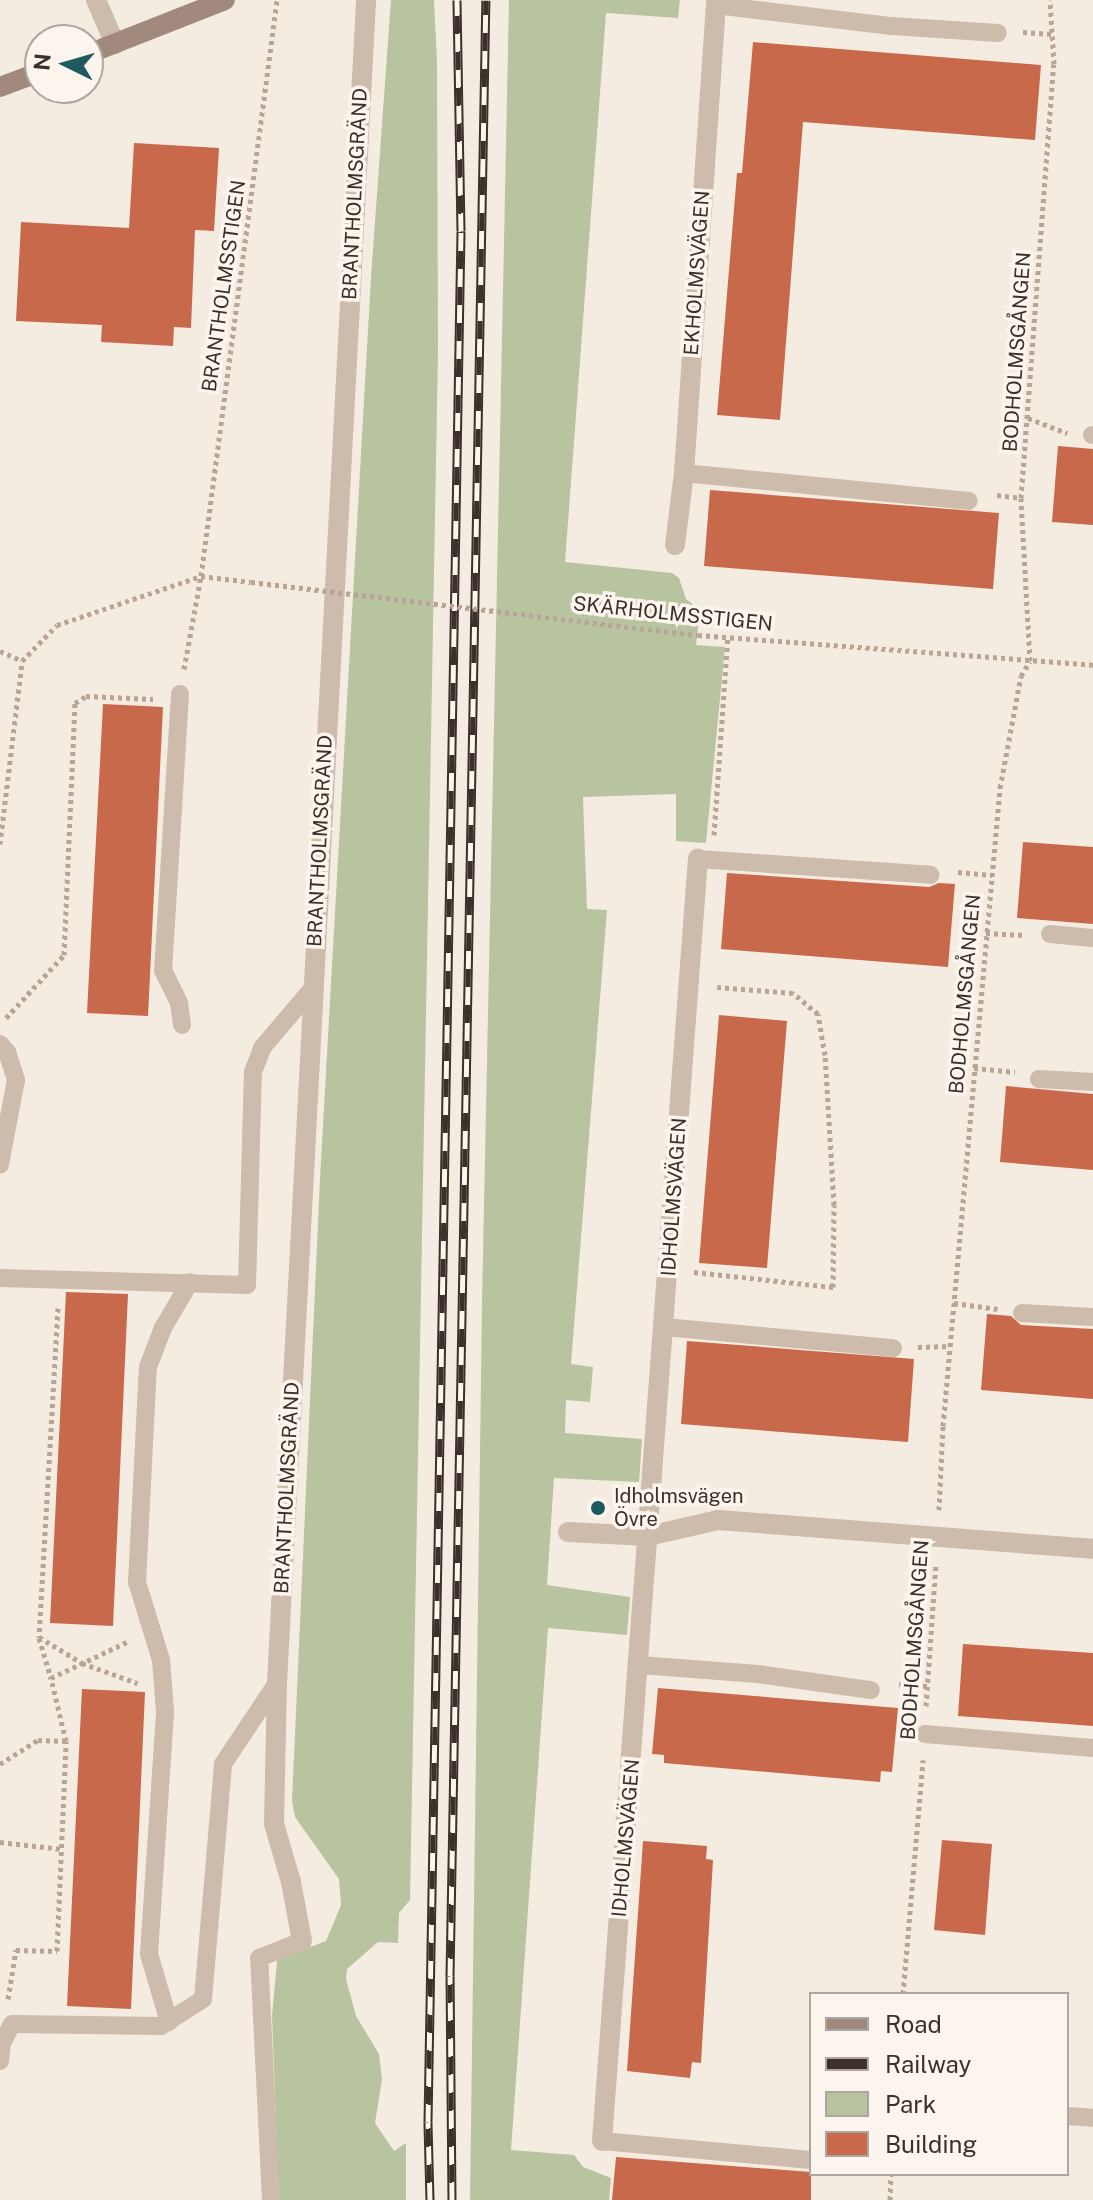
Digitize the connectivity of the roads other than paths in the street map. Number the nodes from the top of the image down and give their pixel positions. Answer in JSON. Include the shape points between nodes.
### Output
{"nodes":[{"id":1,"x":96,"y":0,"type":"edge"},
{"id":2,"x":225,"y":0,"type":"edge"},
{"id":3,"x":366,"y":0,"type":"edge"},
{"id":4,"x":715,"y":2,"type":"edge"},
{"id":5,"x":998,"y":33,"type":"dead end"},
{"id":6,"x":115,"y":44,"type":"junction"},
{"id":7,"x":104,"y":48,"type":"edge"},
{"id":8,"x":24,"y":78,"type":"edge"},
{"id":9,"x":0,"y":87,"type":"edge"},
{"id":10,"x":684,"y":473,"type":"junction"},
{"id":11,"x":969,"y":501,"type":"dead end"},
{"id":12,"x":675,"y":545,"type":"dead end"},
{"id":13,"x":180,"y":694,"type":"road end"},
{"id":14,"x":705,"y":859,"type":"joint"},
{"id":15,"x":930,"y":875,"type":"dead end"},
{"id":16,"x":1050,"y":934,"type":"road end"},
{"id":17,"x":1093,"y":938,"type":"edge"},
{"id":18,"x":312,"y":989,"type":"junction"},
{"id":19,"x":182,"y":1025,"type":"dead end"},
{"id":20,"x":0,"y":1044,"type":"edge"},
{"id":21,"x":1039,"y":1079,"type":"road end"},
{"id":22,"x":1093,"y":1082,"type":"edge"},
{"id":23,"x":0,"y":1164,"type":"edge"},
{"id":24,"x":2,"y":1273,"type":"edge"},
{"id":25,"x":190,"y":1282,"type":"junction"},
{"id":26,"x":1022,"y":1313,"type":"road end"},
{"id":27,"x":1093,"y":1317,"type":"edge"},
{"id":28,"x":665,"y":1327,"type":"junction"},
{"id":29,"x":893,"y":1348,"type":"dead end"},
{"id":30,"x":568,"y":1532,"type":"dead end"},
{"id":31,"x":648,"y":1536,"type":"junction"},
{"id":32,"x":1093,"y":1549,"type":"edge"},
{"id":33,"x":640,"y":1665,"type":"junction"},
{"id":34,"x":277,"y":1683,"type":"junction"},
{"id":35,"x":871,"y":1690,"type":"dead end"},
{"id":36,"x":925,"y":1734,"type":"road end"},
{"id":37,"x":1093,"y":1748,"type":"edge"},
{"id":38,"x":302,"y":1941,"type":"joint"},
{"id":39,"x":169,"y":2022,"type":"junction"},
{"id":40,"x":0,"y":2061,"type":"edge"},
{"id":41,"x":1069,"y":2116,"type":"edge"},
{"id":42,"x":1093,"y":2118,"type":"edge"},
{"id":43,"x":602,"y":2141,"type":"joint"},
{"id":44,"x":809,"y":2160,"type":"edge"},
{"id":45,"x":271,"y":2200,"type":"edge"}],
"edges":[{"from":1,"to":6,"type":"street"},
{"from":2,"to":6,"type":"street"},
{"from":3,"to":18,"type":"street","name":"BRANTHOLMSGRÄND"},
{"from":4,"to":5,"type":"lane","via":[[892,26]]},
{"from":4,"to":10,"type":"street","name":"EKHOLMSVÄGEN"},
{"from":6,"to":7,"type":"street"},
{"from":8,"to":9,"type":"street"},
{"from":10,"to":11,"type":"lane"},
{"from":10,"to":12,"type":"street","name":"EKHOLMSVÄGEN"},
{"from":13,"to":19,"type":"lane","via":[[163,970],[179,1003]]},
{"from":14,"to":15,"type":"lane"},
{"from":14,"to":28,"type":"street","name":"IDHOLMSVÄGEN"},
{"from":16,"to":17,"type":"lane"},
{"from":18,"to":25,"type":"lane","via":[[262,1048],[253,1072],[247,1285]]},
{"from":18,"to":34,"type":"street","name":"BRANTHOLMSGRÄND"},
{"from":20,"to":23,"type":"lane","via":[[16,1080]]},
{"from":21,"to":22,"type":"lane"},
{"from":24,"to":25,"type":"lane"},
{"from":25,"to":39,"type":"lane","via":[[148,1367],[137,1582],[161,1660],[164,1693],[160,1837],[149,1954]]},
{"from":26,"to":27,"type":"lane"},
{"from":28,"to":29,"type":"lane"},
{"from":28,"to":31,"type":"street","name":"IDHOLMSVÄGEN"},
{"from":30,"to":31,"type":"street"},
{"from":31,"to":32,"type":"street","via":[[718,1520]]},
{"from":31,"to":33,"type":"street","name":"IDHOLMSVÄGEN"},
{"from":33,"to":35,"type":"lane"},
{"from":33,"to":43,"type":"street","name":"IDHOLMSVÄGEN"},
{"from":34,"to":38,"type":"street","name":"BRANTHOLMSGRÄND","via":[[274,1824]]},
{"from":34,"to":39,"type":"lane","via":[[223,1764],[203,1999]]},
{"from":36,"to":37,"type":"lane"},
{"from":38,"to":45,"type":"lane","name":"BRANTHOLMSGRÄND","via":[[259,1958]]},
{"from":39,"to":40,"type":"lane","via":[[12,2024]]},
{"from":41,"to":42,"type":"lane"},
{"from":43,"to":44,"type":"lane"}]}
